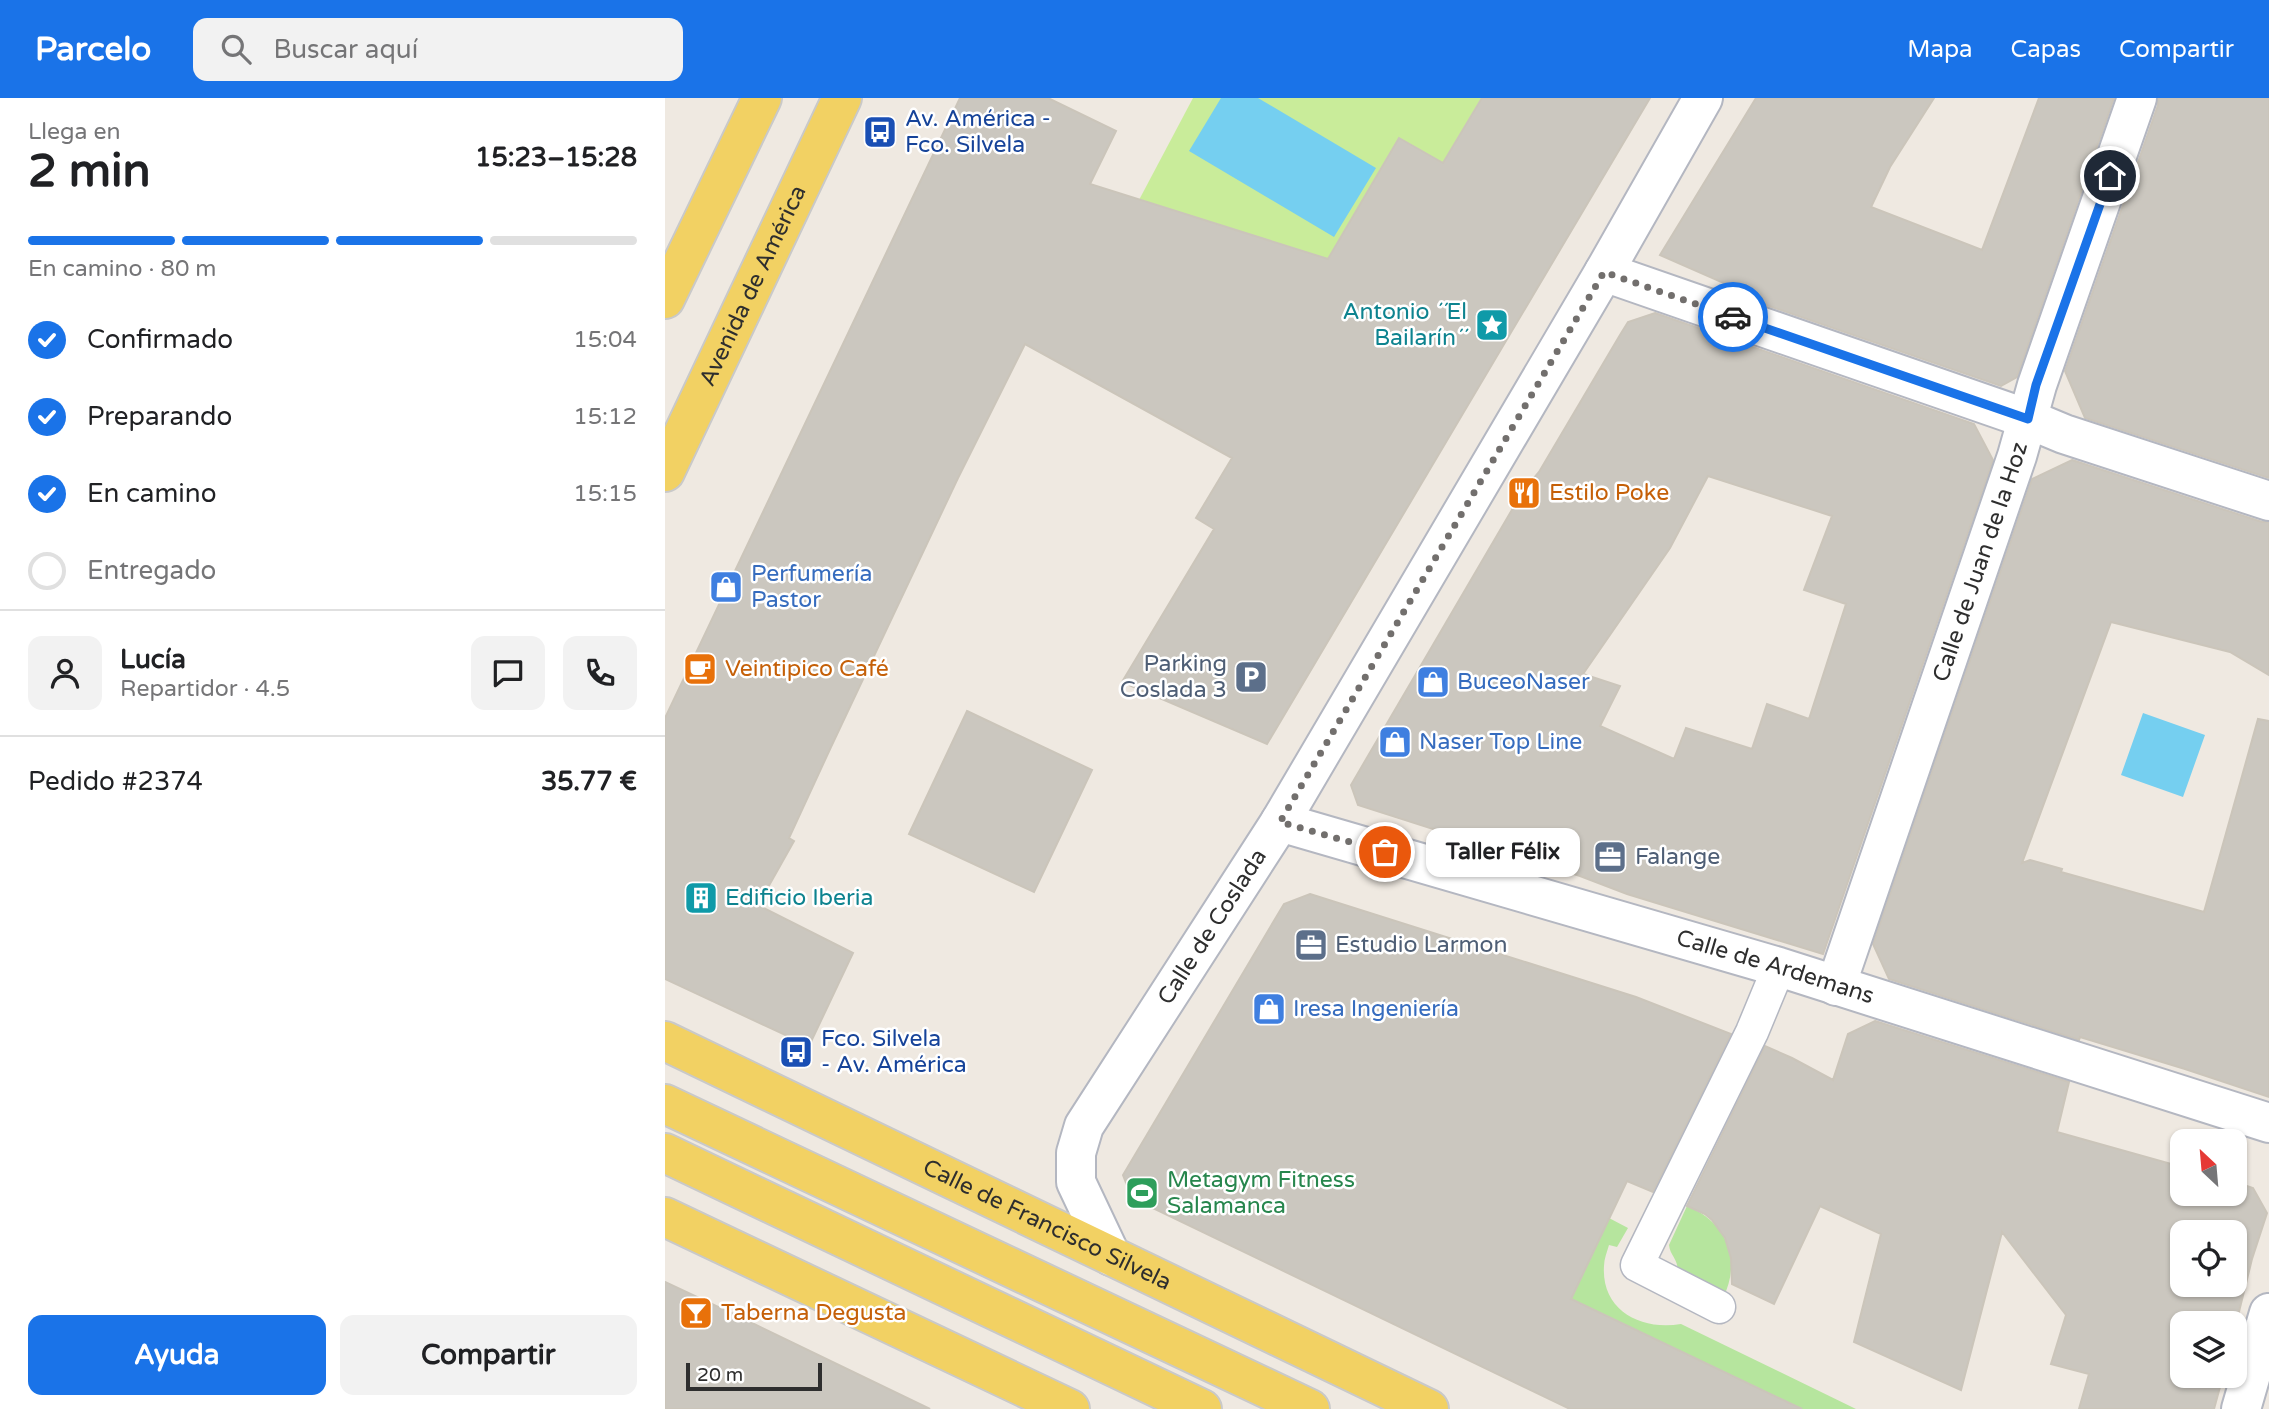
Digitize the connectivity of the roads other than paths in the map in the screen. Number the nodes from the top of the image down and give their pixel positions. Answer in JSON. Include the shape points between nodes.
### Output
{"nodes":[{"id":1,"x":762,"y":98,"type":"edge"},
{"id":2,"x":842,"y":98,"type":"edge"},
{"id":3,"x":1703,"y":98,"type":"edge"},
{"id":4,"x":2137,"y":98,"type":"edge"},
{"id":5,"x":1604,"y":272,"type":"junction"},
{"id":6,"x":665,"y":299,"type":"edge"},
{"id":7,"x":2028,"y":419,"type":"junction"},
{"id":8,"x":665,"y":472,"type":"edge"},
{"id":9,"x":2269,"y":501,"type":"edge"},
{"id":10,"x":1280,"y":822,"type":"junction"},
{"id":11,"x":1779,"y":967,"type":"junction"},
{"id":12,"x":1836,"y":986,"type":"junction"},
{"id":13,"x":665,"y":1041,"type":"edge"},
{"id":14,"x":665,"y":1104,"type":"edge"},
{"id":15,"x":2269,"y":1123,"type":"edge"},
{"id":16,"x":665,"y":1153,"type":"edge"},
{"id":17,"x":665,"y":1217,"type":"edge"},
{"id":18,"x":1111,"y":1256,"type":"junction"},
{"id":19,"x":1719,"y":1307,"type":"dead end"},
{"id":20,"x":2269,"y":1313,"type":"edge"},
{"id":21,"x":1070,"y":1409,"type":"edge"},
{"id":22,"x":1202,"y":1409,"type":"edge"},
{"id":23,"x":1310,"y":1409,"type":"edge"},
{"id":24,"x":1429,"y":1409,"type":"edge"},
{"id":25,"x":2241,"y":1409,"type":"edge"}],
"edges":[{"from":1,"to":6,"type":"main road"},
{"from":2,"to":8,"type":"main road","name":"Avenida de América"},
{"from":3,"to":5,"type":"street","name":"Calle de Coslada"},
{"from":4,"to":7,"type":"street","name":"Calle de Juan de la Hoz"},
{"from":5,"to":7,"type":"street"},
{"from":5,"to":10,"type":"street","name":"Calle de Coslada"},
{"from":7,"to":9,"type":"street"},
{"from":7,"to":12,"type":"street","name":"Calle de Juan de la Hoz"},
{"from":10,"to":11,"type":"street","name":"Calle de Ardemans"},
{"from":10,"to":18,"type":"street","name":"Calle de Coslada","via":[[1084,1126],[1076,1153],[1076,1182]]},
{"from":11,"to":12,"type":"street","name":"Calle de Ardemans"},
{"from":11,"to":19,"type":"street","via":[[1752,1032],[1637,1265]]},
{"from":12,"to":15,"type":"street","name":"Calle de Ardemans"},
{"from":13,"to":18,"type":"main road","name":"Calle de Francisco Silvela"},
{"from":14,"to":23,"type":"main road"},
{"from":16,"to":22,"type":"main road"},
{"from":17,"to":21,"type":"main road"},
{"from":18,"to":24,"type":"main road","name":"Calle de Francisco Silvela"},
{"from":20,"to":25,"type":"street"}]}
